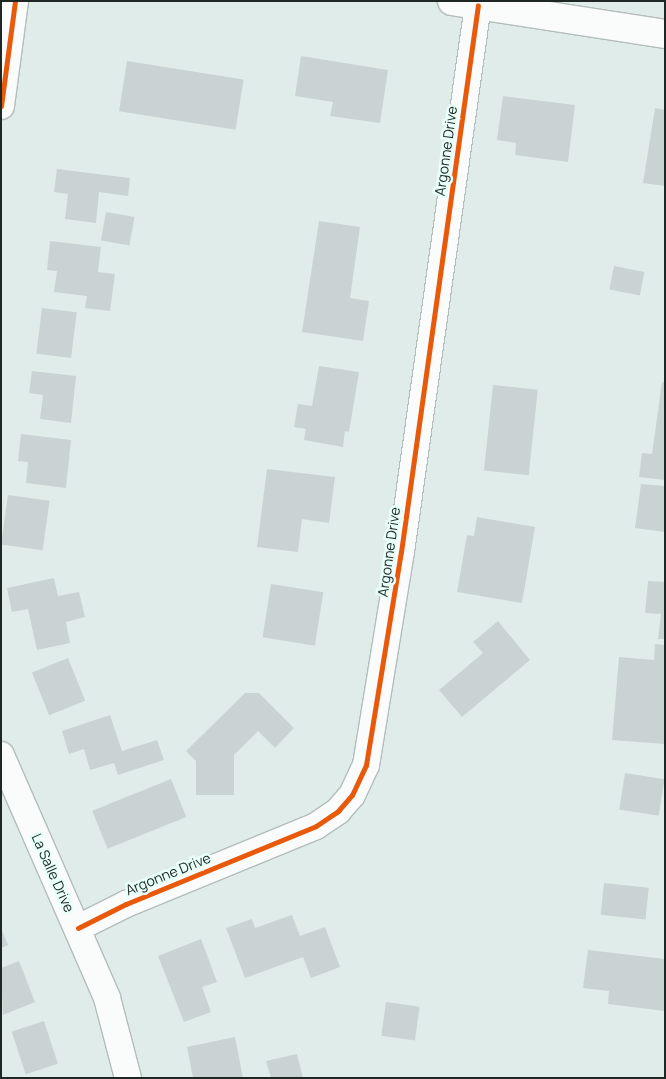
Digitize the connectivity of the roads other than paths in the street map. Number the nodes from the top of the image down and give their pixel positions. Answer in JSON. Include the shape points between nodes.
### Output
{"nodes":[{"id":1,"x":15,"y":1,"type":"edge"},
{"id":2,"x":465,"y":3,"type":"edge"},
{"id":3,"x":665,"y":34,"type":"edge"},
{"id":4,"x":1,"y":106,"type":"edge"},
{"id":5,"x":1,"y":755,"type":"edge"},
{"id":6,"x":78,"y":928,"type":"junction"},
{"id":7,"x":128,"y":1078,"type":"edge"}],
"edges":[{"from":1,"to":4,"type":"street"},
{"from":2,"to":3,"type":"street"},
{"from":2,"to":6,"type":"street","name":"Argonne Drive","via":[[401,552],[366,765],[352,795],[338,811],[316,826],[126,904]]},
{"from":5,"to":6,"type":"street","name":"La Salle Drive"},
{"from":6,"to":7,"type":"street","name":"La Salle Drive","via":[[107,998]]}]}
